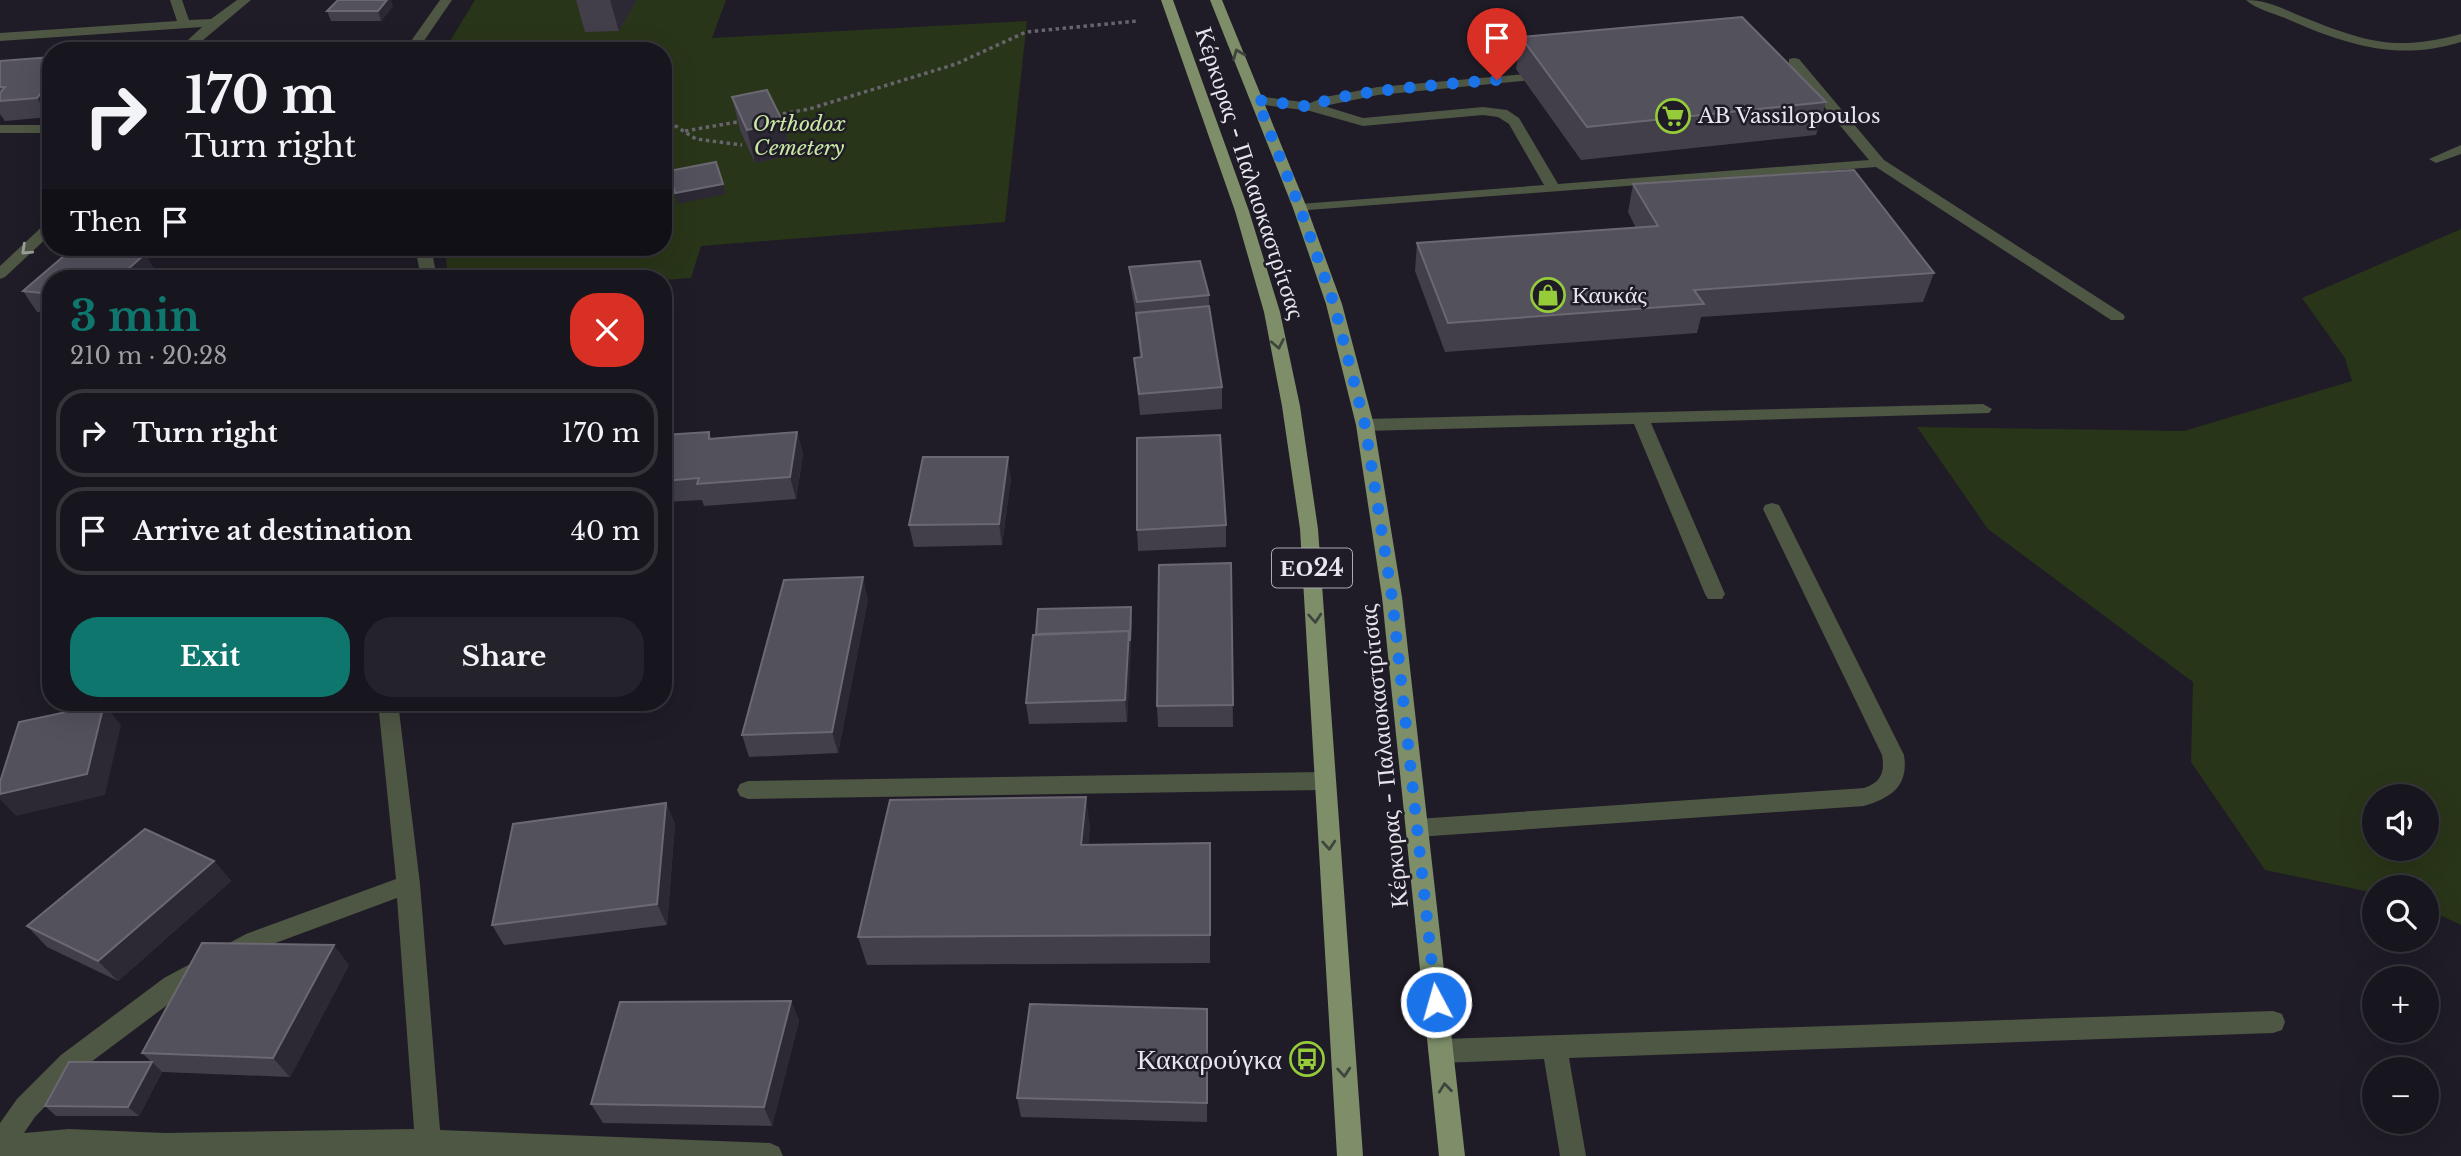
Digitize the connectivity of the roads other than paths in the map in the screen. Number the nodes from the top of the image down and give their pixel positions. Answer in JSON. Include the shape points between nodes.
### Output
{"nodes":[{"id":1,"x":176,"y":0,"type":"edge"},
{"id":2,"x":245,"y":0,"type":"edge"},
{"id":3,"x":446,"y":0,"type":"edge"},
{"id":4,"x":1167,"y":0,"type":"edge"},
{"id":5,"x":1216,"y":0,"type":"edge"},
{"id":6,"x":2252,"y":0,"type":"edge"},
{"id":7,"x":214,"y":22,"type":"junction"},
{"id":8,"x":184,"y":24,"type":"junction"},
{"id":9,"x":0,"y":37,"type":"edge"},
{"id":10,"x":2461,"y":38,"type":"edge"},
{"id":11,"x":192,"y":42,"type":"edge"},
{"id":12,"x":416,"y":42,"type":"edge"},
{"id":13,"x":1794,"y":62,"type":"dead end"},
{"id":14,"x":1522,"y":77,"type":"edge"},
{"id":15,"x":1257,"y":100,"type":"junction"},
{"id":16,"x":1311,"y":107,"type":"junction"},
{"id":17,"x":42,"y":129,"type":"edge"},
{"id":18,"x":0,"y":130,"type":"edge"},
{"id":19,"x":2461,"y":149,"type":"edge"},
{"id":20,"x":2437,"y":159,"type":"dead end"},
{"id":21,"x":1879,"y":163,"type":"junction"},
{"id":22,"x":1553,"y":188,"type":"junction"},
{"id":23,"x":1300,"y":208,"type":"junction"},
{"id":24,"x":42,"y":234,"type":"edge"},
{"id":25,"x":0,"y":274,"type":"edge"},
{"id":26,"x":2116,"y":317,"type":"dead end"},
{"id":27,"x":1983,"y":409,"type":"dead end"},
{"id":28,"x":1640,"y":418,"type":"junction"},
{"id":29,"x":1365,"y":425,"type":"junction"},
{"id":30,"x":1772,"y":509,"type":"dead end"},
{"id":31,"x":1715,"y":594,"type":"dead end"},
{"id":32,"x":389,"y":711,"type":"edge"},
{"id":33,"x":1325,"y":780,"type":"junction"},
{"id":34,"x":748,"y":790,"type":"dead end"},
{"id":35,"x":1417,"y":828,"type":"junction"},
{"id":36,"x":408,"y":884,"type":"junction"},
{"id":37,"x":2273,"y":1023,"type":"dead end"},
{"id":38,"x":1555,"y":1048,"type":"junction"},
{"id":39,"x":1441,"y":1051,"type":"junction"},
{"id":40,"x":428,"y":1142,"type":"junction"},
{"id":41,"x":0,"y":1148,"type":"edge"},
{"id":42,"x":770,"y":1156,"type":"edge"},
{"id":43,"x":1350,"y":1156,"type":"edge"},
{"id":44,"x":1452,"y":1156,"type":"edge"},
{"id":45,"x":1573,"y":1156,"type":"edge"}],
"edges":[{"from":1,"to":8,"type":"street"},
{"from":2,"to":7,"type":"street"},
{"from":3,"to":12,"type":"street"},
{"from":4,"to":33,"type":"main road","name":"Κέρκυρας - Παλαιοκαστρίτσας","number":"ΕΟ24","one_way":true,"via":[[1242,211],[1272,312],[1309,529]]},
{"from":15,"to":5,"type":"main road","name":"Κέρκυρας - Παλαιοκαστρίτσας","number":"ΕΟ24","one_way":true},
{"from":6,"to":10,"type":"street","via":[[2383,47],[2421,49]]},
{"from":7,"to":8,"type":"street"},
{"from":7,"to":11,"type":"street"},
{"from":8,"to":9,"type":"street"},
{"from":13,"to":21,"type":"street"},
{"from":14,"to":16,"type":"street","via":[[1373,93]]},
{"from":15,"to":16,"type":"street"},
{"from":15,"to":23,"type":"main road","name":"Κέρκυρας - Παλαιοκαστρίτσας","number":"ΕΟ24"},
{"from":16,"to":22,"type":"street","via":[[1363,122],[1502,113],[1514,121]]},
{"from":17,"to":18,"type":"street"},
{"from":19,"to":20,"type":"street"},
{"from":21,"to":22,"type":"street"},
{"from":21,"to":26,"type":"street"},
{"from":22,"to":23,"type":"street"},
{"from":23,"to":29,"type":"main road","name":"Κέρκυρας - Παλαιοκαστρίτσας","number":"ΕΟ24","via":[[1334,304]]},
{"from":24,"to":25,"type":"street","one_way":true},
{"from":27,"to":28,"type":"street"},
{"from":28,"to":29,"type":"street"},
{"from":28,"to":31,"type":"street"},
{"from":29,"to":35,"type":"main road","name":"Κέρκυρας - Παλαιοκαστρίτσας","number":"ΕΟ24","via":[[1385,544]]},
{"from":30,"to":35,"type":"street","via":[[1893,755],[1892,783],[1864,797]]},
{"from":32,"to":36,"type":"street"},
{"from":33,"to":34,"type":"street"},
{"from":33,"to":43,"type":"main road","name":"Κέρκυρας - Παλαιοκαστρίτσας","number":"ΕΟ24","one_way":true},
{"from":35,"to":39,"type":"main road","name":"Κέρκυρας - Παλαιοκαστρίτσας","number":"ΕΟ24"},
{"from":36,"to":40,"type":"street"},
{"from":36,"to":41,"type":"street","via":[[254,941],[173,986],[70,1063],[26,1108]]},
{"from":37,"to":38,"type":"street"},
{"from":38,"to":39,"type":"street"},
{"from":38,"to":45,"type":"street"},
{"from":44,"to":39,"type":"main road","name":"Κέρκυρας - Παλαιοκαστρίτσας","number":"ΕΟ24","one_way":true},
{"from":40,"to":41,"type":"street","via":[[165,1146],[69,1142]]},
{"from":40,"to":42,"type":"street"}]}
